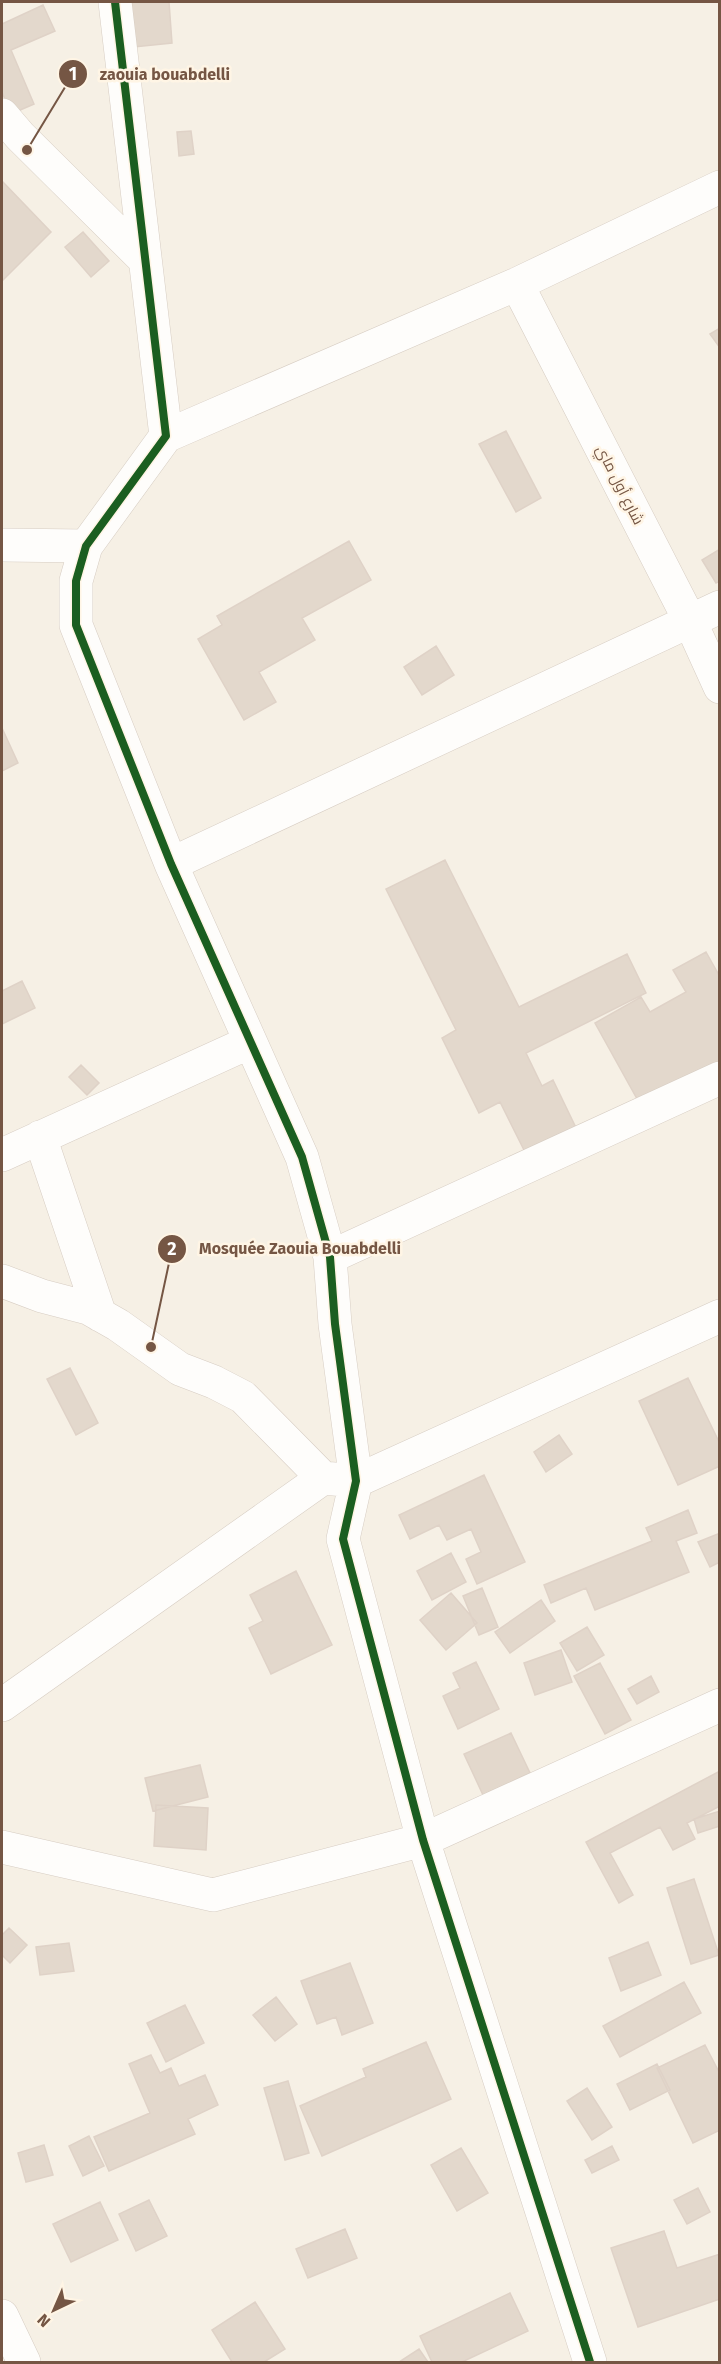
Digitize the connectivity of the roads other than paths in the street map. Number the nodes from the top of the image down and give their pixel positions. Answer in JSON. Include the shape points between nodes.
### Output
{"nodes":[{"id":1,"x":115,"y":2,"type":"edge"},
{"id":2,"x":2,"y":115,"type":"edge"},
{"id":3,"x":720,"y":187,"type":"edge"},
{"id":4,"x":146,"y":260,"type":"junction"},
{"id":5,"x":517,"y":284,"type":"junction"},
{"id":6,"x":166,"y":436,"type":"junction"},
{"id":7,"x":2,"y":545,"type":"edge"},
{"id":8,"x":86,"y":546,"type":"junction"},
{"id":9,"x":720,"y":607,"type":"edge"},
{"id":10,"x":690,"y":621,"type":"junction"},
{"id":11,"x":720,"y":687,"type":"edge"},
{"id":12,"x":171,"y":864,"type":"junction"},
{"id":13,"x":250,"y":1042,"type":"junction"},
{"id":14,"x":720,"y":1078,"type":"edge"},
{"id":15,"x":40,"y":1137,"type":"junction"},
{"id":16,"x":2,"y":1155,"type":"edge"},
{"id":17,"x":330,"y":1257,"type":"junction"},
{"id":18,"x":2,"y":1281,"type":"edge"},
{"id":19,"x":100,"y":1315,"type":"junction"},
{"id":20,"x":720,"y":1316,"type":"edge"},
{"id":21,"x":323,"y":1478,"type":"junction"},
{"id":22,"x":356,"y":1481,"type":"junction"},
{"id":23,"x":720,"y":1704,"type":"edge"},
{"id":24,"x":2,"y":1705,"type":"edge"},
{"id":25,"x":423,"y":1840,"type":"junction"},
{"id":26,"x":2,"y":1847,"type":"edge"},
{"id":27,"x":2,"y":2316,"type":"edge"},
{"id":28,"x":24,"y":2362,"type":"edge"},
{"id":29,"x":590,"y":2362,"type":"edge"}],
"edges":[{"from":1,"to":4,"type":"street"},
{"from":2,"to":4,"type":"street"},
{"from":3,"to":5,"type":"street"},
{"from":4,"to":6,"type":"street"},
{"from":5,"to":6,"type":"street"},
{"from":5,"to":10,"type":"street","name":"شارع أول ماي"},
{"from":6,"to":8,"type":"street"},
{"from":7,"to":8,"type":"street"},
{"from":8,"to":12,"type":"street","via":[[76,581],[76,625]]},
{"from":9,"to":10,"type":"street"},
{"from":10,"to":11,"type":"street","name":"شارع أول ماي"},
{"from":10,"to":12,"type":"street"},
{"from":12,"to":13,"type":"street"},
{"from":13,"to":15,"type":"street"},
{"from":13,"to":17,"type":"street","via":[[302,1158]]},
{"from":14,"to":17,"type":"street"},
{"from":15,"to":16,"type":"street"},
{"from":15,"to":19,"type":"street"},
{"from":17,"to":22,"type":"street"},
{"from":18,"to":19,"type":"street"},
{"from":19,"to":21,"type":"street","via":[[180,1369],[243,1397]]},
{"from":20,"to":22,"type":"street"},
{"from":21,"to":22,"type":"street"},
{"from":21,"to":24,"type":"street"},
{"from":22,"to":25,"type":"street","via":[[343,1539]]},
{"from":23,"to":25,"type":"street"},
{"from":25,"to":26,"type":"street","via":[[213,1895]]},
{"from":25,"to":29,"type":"street"},
{"from":27,"to":28,"type":"street"}]}
